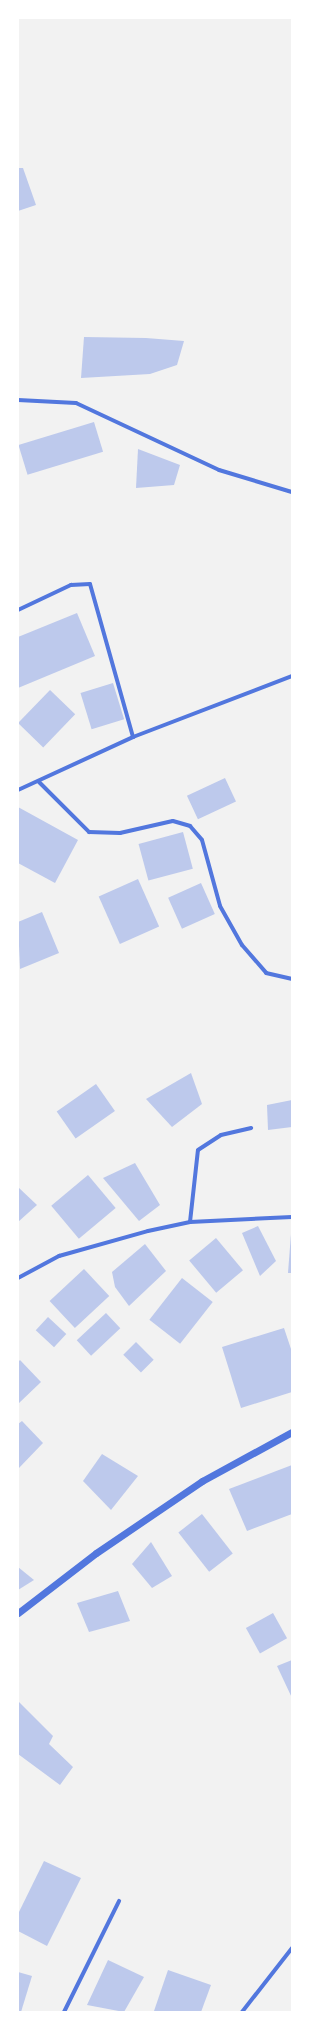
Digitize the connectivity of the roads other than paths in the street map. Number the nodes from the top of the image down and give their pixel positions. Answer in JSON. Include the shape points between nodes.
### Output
{"nodes":[{"id":1,"x":18,"y":400,"type":"edge"},
{"id":2,"x":292,"y":492,"type":"edge"},
{"id":3,"x":18,"y":610,"type":"edge"},
{"id":4,"x":292,"y":676,"type":"edge"},
{"id":5,"x":133,"y":737,"type":"junction"},
{"id":6,"x":39,"y":782,"type":"junction"},
{"id":7,"x":18,"y":790,"type":"edge"},
{"id":8,"x":292,"y":979,"type":"edge"},
{"id":9,"x":251,"y":1128,"type":"dead end"},
{"id":10,"x":292,"y":1218,"type":"edge"},
{"id":11,"x":190,"y":1222,"type":"junction"},
{"id":12,"x":18,"y":1278,"type":"edge"},
{"id":13,"x":292,"y":1432,"type":"edge"},
{"id":14,"x":18,"y":1612,"type":"edge"},
{"id":15,"x":119,"y":1901,"type":"dead end"},
{"id":16,"x":292,"y":1948,"type":"edge"},
{"id":17,"x":64,"y":2012,"type":"edge"},
{"id":18,"x":242,"y":2012,"type":"edge"}],
"edges":[{"from":1,"to":2,"type":"street","via":[[76,403],[219,470]]},
{"from":3,"to":5,"type":"street","via":[[70,585],[90,584]]},
{"from":4,"to":5,"type":"street"},
{"from":5,"to":6,"type":"street"},
{"from":6,"to":7,"type":"street"},
{"from":6,"to":8,"type":"street","via":[[89,832],[120,833],[173,821],[190,826],[202,840],[220,906],[242,945],[266,974]]},
{"from":9,"to":11,"type":"street","via":[[221,1134],[198,1150]]},
{"from":10,"to":11,"type":"street"},
{"from":11,"to":12,"type":"street","via":[[91,1245],[59,1256]]},
{"from":13,"to":14,"type":"street","via":[[202,1481],[96,1553]]},
{"from":15,"to":17,"type":"street"},
{"from":16,"to":18,"type":"street"}]}
